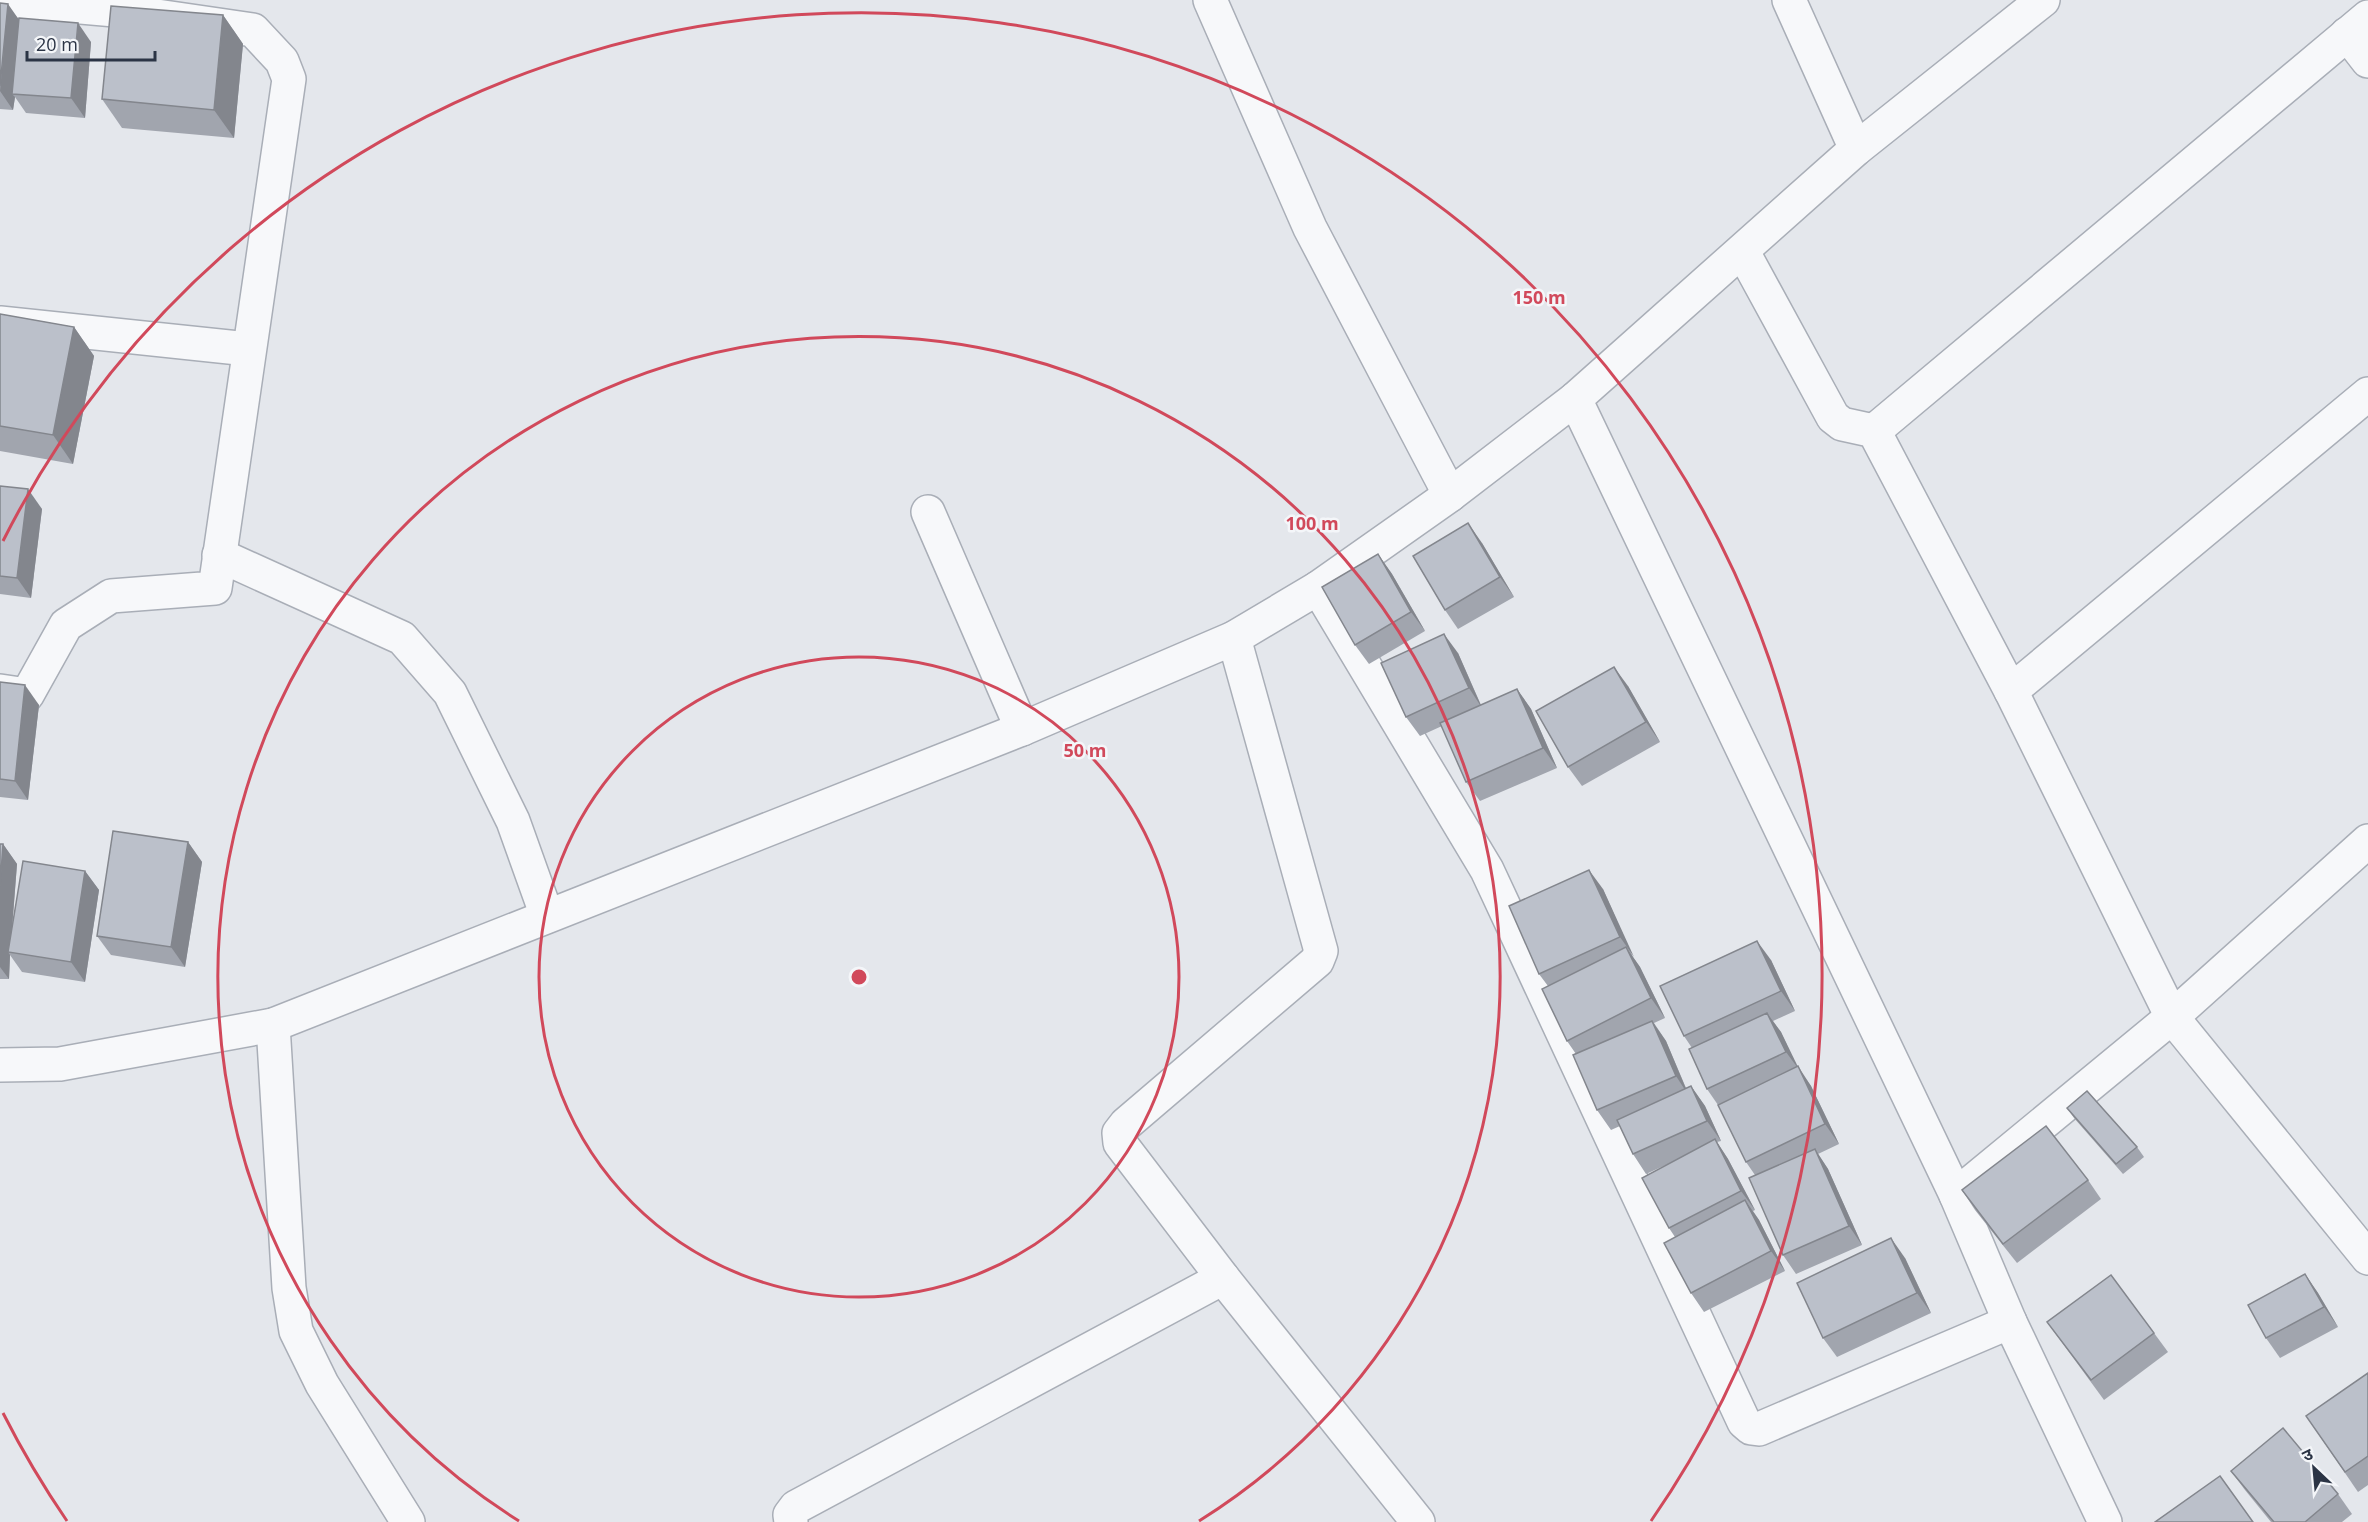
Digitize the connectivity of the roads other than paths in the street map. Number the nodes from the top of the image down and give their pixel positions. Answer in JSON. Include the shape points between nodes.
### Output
{"nodes":[{"id":1,"x":1,"y":0,"type":"edge"},
{"id":2,"x":1210,"y":0,"type":"edge"},
{"id":3,"x":1789,"y":0,"type":"edge"},
{"id":4,"x":2043,"y":0,"type":"edge"},
{"id":5,"x":115,"y":5,"type":"edge"},
{"id":6,"x":2358,"y":26,"type":"edge"},
{"id":7,"x":2368,"y":60,"type":"edge"},
{"id":8,"x":1856,"y":149,"type":"junction"},
{"id":9,"x":1743,"y":252,"type":"junction"},
{"id":10,"x":0,"y":323,"type":"edge"},
{"id":11,"x":248,"y":350,"type":"junction"},
{"id":12,"x":2368,"y":394,"type":"edge"},
{"id":13,"x":1575,"y":399,"type":"junction"},
{"id":14,"x":1874,"y":430,"type":"junction"},
{"id":15,"x":1450,"y":495,"type":"junction"},
{"id":16,"x":928,"y":512,"type":"dead end"},
{"id":17,"x":219,"y":555,"type":"junction"},
{"id":18,"x":1318,"y":588,"type":"junction"},
{"id":19,"x":1234,"y":638,"type":"junction"},
{"id":20,"x":0,"y":691,"type":"edge"},
{"id":21,"x":2011,"y":691,"type":"junction"},
{"id":22,"x":1022,"y":729,"type":"junction"},
{"id":23,"x":2368,"y":841,"type":"edge"},
{"id":24,"x":547,"y":916,"type":"junction"},
{"id":25,"x":2172,"y":1017,"type":"junction"},
{"id":26,"x":273,"y":1025,"type":"junction"},
{"id":27,"x":0,"y":1065,"type":"edge"},
{"id":28,"x":1956,"y":1195,"type":"junction"},
{"id":29,"x":2368,"y":1258,"type":"edge"},
{"id":30,"x":1223,"y":1278,"type":"junction"},
{"id":31,"x":2010,"y":1322,"type":"junction"},
{"id":32,"x":1410,"y":1519,"type":"edge"},
{"id":33,"x":408,"y":1522,"type":"edge"},
{"id":34,"x":791,"y":1522,"type":"edge"},
{"id":35,"x":2105,"y":1522,"type":"edge"}],
"edges":[{"from":1,"to":5,"type":"street"},
{"from":2,"to":15,"type":"street","via":[[1310,228]]},
{"from":3,"to":8,"type":"street"},
{"from":4,"to":8,"type":"street"},
{"from":5,"to":11,"type":"street","via":[[253,30],[282,61],[290,79]]},
{"from":6,"to":7,"type":"street"},
{"from":6,"to":14,"type":"street"},
{"from":8,"to":9,"type":"street"},
{"from":9,"to":13,"type":"street"},
{"from":9,"to":14,"type":"street","via":[[1833,417],[1842,424]]},
{"from":10,"to":11,"type":"street"},
{"from":11,"to":17,"type":"street"},
{"from":12,"to":21,"type":"street"},
{"from":13,"to":15,"type":"street"},
{"from":13,"to":28,"type":"street"},
{"from":14,"to":21,"type":"street"},
{"from":15,"to":18,"type":"street"},
{"from":16,"to":22,"type":"street"},
{"from":17,"to":20,"type":"street","via":[[215,588],[111,596],[66,625],[27,695]]},
{"from":17,"to":24,"type":"street","via":[[402,638],[450,693],[513,821]]},
{"from":18,"to":19,"type":"street"},
{"from":18,"to":31,"type":"street","via":[[1487,870],[1744,1422],[1759,1428]]},
{"from":19,"to":22,"type":"street"},
{"from":19,"to":30,"type":"street","via":[[1321,951],[1317,961],[1119,1133],[1120,1143]]},
{"from":21,"to":25,"type":"street"},
{"from":22,"to":24,"type":"street"},
{"from":23,"to":25,"type":"street"},
{"from":24,"to":26,"type":"street"},
{"from":25,"to":28,"type":"street"},
{"from":25,"to":29,"type":"street"},
{"from":26,"to":27,"type":"street","via":[[60,1064]]},
{"from":26,"to":33,"type":"street","via":[[296,1331],[322,1384]]},
{"from":28,"to":31,"type":"street"},
{"from":30,"to":32,"type":"street"},
{"from":30,"to":34,"type":"street","via":[[796,1507],[790,1515]]},
{"from":31,"to":35,"type":"street"}]}
